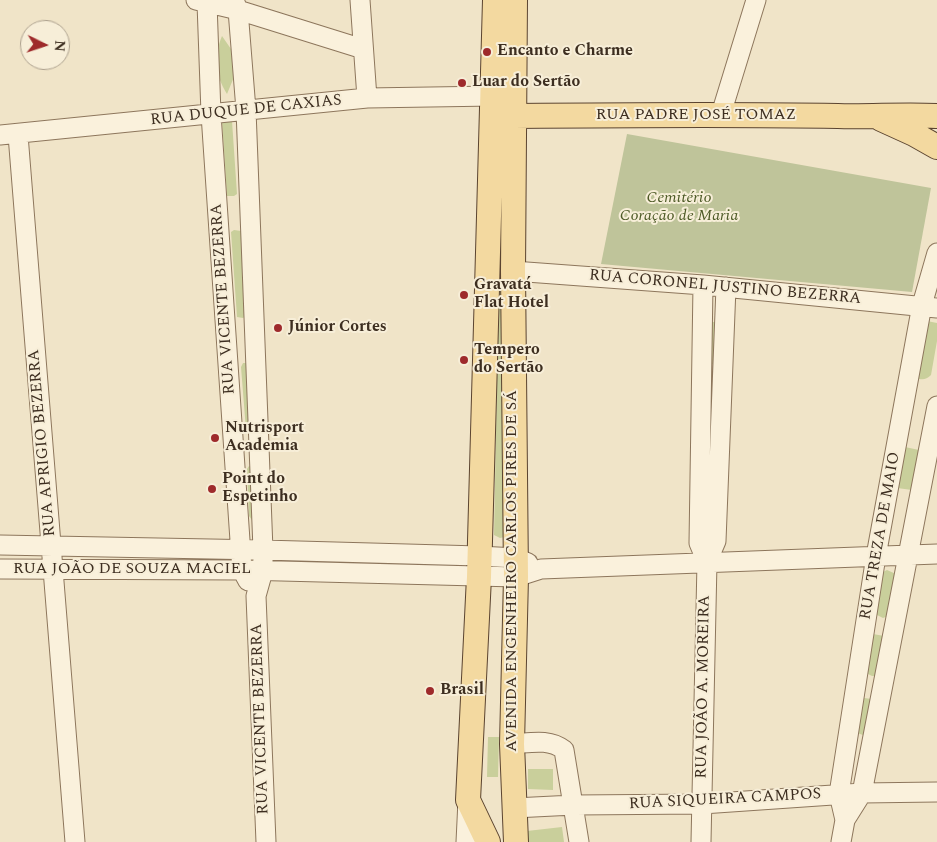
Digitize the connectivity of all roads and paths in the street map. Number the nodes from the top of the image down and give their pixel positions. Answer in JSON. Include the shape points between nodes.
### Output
{"nodes":[{"id":1,"x":360,"y":0,"type":"edge"},
{"id":2,"x":495,"y":0,"type":"edge"},
{"id":3,"x":515,"y":0,"type":"edge"},
{"id":4,"x":756,"y":0,"type":"edge"},
{"id":5,"x":204,"y":1,"type":"edge"},
{"id":6,"x":236,"y":5,"type":"edge"},
{"id":7,"x":363,"y":49,"type":"junction"},
{"id":8,"x":494,"y":96,"type":"junction"},
{"id":9,"x":367,"y":98,"type":"junction"},
{"id":10,"x":246,"y":110,"type":"junction"},
{"id":11,"x":210,"y":114,"type":"junction"},
{"id":12,"x":721,"y":114,"type":"junction"},
{"id":13,"x":514,"y":116,"type":"junction"},
{"id":14,"x":937,"y":116,"type":"edge"},
{"id":15,"x":878,"y":117,"type":"junction"},
{"id":16,"x":9,"y":135,"type":"edge"},
{"id":17,"x":937,"y":147,"type":"edge"},
{"id":18,"x":937,"y":253,"type":"edge"},
{"id":19,"x":513,"y":271,"type":"junction"},
{"id":20,"x":703,"y":285,"type":"junction"},
{"id":21,"x":726,"y":288,"type":"junction"},
{"id":22,"x":930,"y":307,"type":"edge"},
{"id":23,"x":905,"y":400,"type":"junction"},
{"id":24,"x":937,"y":405,"type":"edge"},
{"id":25,"x":0,"y":545,"type":"edge"},
{"id":26,"x":52,"y":546,"type":"junction"},
{"id":27,"x":241,"y":550,"type":"junction"},
{"id":28,"x":262,"y":550,"type":"junction"},
{"id":29,"x":908,"y":554,"type":"junction"},
{"id":30,"x":937,"y":554,"type":"edge"},
{"id":31,"x":876,"y":556,"type":"junction"},
{"id":32,"x":707,"y":562,"type":"junction"},
{"id":33,"x":479,"y":567,"type":"junction"},
{"id":34,"x":516,"y":568,"type":"junction"},
{"id":35,"x":0,"y":569,"type":"edge"},
{"id":36,"x":53,"y":569,"type":"junction"},
{"id":37,"x":242,"y":570,"type":"junction"},
{"id":38,"x":263,"y":571,"type":"junction"},
{"id":39,"x":256,"y":596,"type":"junction"},
{"id":40,"x":512,"y":744,"type":"junction"},
{"id":41,"x":862,"y":792,"type":"junction"},
{"id":42,"x":937,"y":792,"type":"edge"},
{"id":43,"x":839,"y":794,"type":"junction"},
{"id":44,"x":468,"y":800,"type":"junction"},
{"id":45,"x":702,"y":804,"type":"junction"},
{"id":46,"x":574,"y":805,"type":"junction"},
{"id":47,"x":514,"y":808,"type":"junction"},
{"id":48,"x":845,"y":820,"type":"junction"},
{"id":49,"x":75,"y":842,"type":"edge"},
{"id":50,"x":266,"y":842,"type":"edge"},
{"id":51,"x":466,"y":842,"type":"edge"},
{"id":52,"x":488,"y":842,"type":"edge"},
{"id":53,"x":516,"y":842,"type":"edge"},
{"id":54,"x":580,"y":842,"type":"edge"},
{"id":55,"x":702,"y":842,"type":"edge"},
{"id":56,"x":841,"y":842,"type":"edge"}],
"edges":[{"from":1,"to":7,"type":"street"},
{"from":2,"to":8,"type":"main road","name":"AVENIDA ENGENHEIRO CARLOS PIRES DE SÁ"},
{"from":3,"to":13,"type":"main road","name":"AVENIDA ENGENHEIRO CARLOS PIRES DE SÁ"},
{"from":4,"to":12,"type":"street"},
{"from":5,"to":6,"type":"street"},
{"from":5,"to":11,"type":"street","name":"RUA VICENTE BEZERRA"},
{"from":6,"to":7,"type":"street"},
{"from":6,"to":10,"type":"street","name":"RUA VICENTE BEZERRA"},
{"from":7,"to":9,"type":"street"},
{"from":8,"to":9,"type":"street","name":"RUA DUQUE DE CAXIAS"},
{"from":8,"to":33,"type":"main road","name":"AVENIDA ENGENHEIRO CARLOS PIRES DE SÁ"},
{"from":9,"to":10,"type":"street","name":"RUA DUQUE DE CAXIAS"},
{"from":10,"to":11,"type":"street","name":"RUA DUQUE DE CAXIAS"},
{"from":10,"to":28,"type":"street","name":"RUA VICENTE BEZERRA"},
{"from":11,"to":16,"type":"street","name":"RUA DUQUE DE CAXIAS"},
{"from":11,"to":27,"type":"street","name":"RUA VICENTE BEZERRA"},
{"from":12,"to":13,"type":"main road","name":"RUA PADRE JOSÉ TOMAZ"},
{"from":12,"to":15,"type":"main road","name":"RUA PADRE JOSÉ TOMAZ"},
{"from":13,"to":19,"type":"main road","name":"AVENIDA ENGENHEIRO CARLOS PIRES DE SÁ"},
{"from":14,"to":15,"type":"main road","name":"RUA PADRE JOSÉ TOMAZ"},
{"from":15,"to":17,"type":"main road","name":"RUA PADRE JOSÉ TOMAZ"},
{"from":16,"to":26,"type":"street","name":"RUA APRIGIO BEZERRA"},
{"from":18,"to":22,"type":"street","name":"RUA TREZA DE MAIO"},
{"from":19,"to":20,"type":"street","name":"RUA CORONEL JUSTINO BEZERRA"},
{"from":19,"to":34,"type":"main road","name":"AVENIDA ENGENHEIRO CARLOS PIRES DE SÁ"},
{"from":20,"to":21,"type":"street","name":"RUA CORONEL JUSTINO BEZERRA"},
{"from":20,"to":32,"type":"street","name":"RUA JOÃO A. MOREIRA","via":[[699,543]]},
{"from":21,"to":22,"type":"street","name":"RUA CORONEL JUSTINO BEZERRA"},
{"from":21,"to":32,"type":"street","name":"RUA JOÃO A. MOREIRA","via":[[716,541]]},
{"from":22,"to":23,"type":"street","name":"RUA TREZA DE MAIO"},
{"from":23,"to":24,"type":"street"},
{"from":23,"to":31,"type":"street","name":"RUA TREZA DE MAIO"},
{"from":24,"to":29,"type":"street","name":"RUA TREZA DE MAIO"},
{"from":25,"to":26,"type":"street","name":"RUA JOÃO DE SOUZA MACIEL"},
{"from":26,"to":27,"type":"street","name":"RUA JOÃO DE SOUZA MACIEL"},
{"from":26,"to":36,"type":"street","name":"RUA APRIGIO BEZERRA"},
{"from":27,"to":28,"type":"street","name":"RUA JOÃO DE SOUZA MACIEL"},
{"from":27,"to":37,"type":"street","name":"RUA VICENTE BEZERRA"},
{"from":28,"to":33,"type":"street","name":"RUA JOÃO DE SOUZA MACIEL"},
{"from":28,"to":38,"type":"street","name":"RUA VICENTE BEZERRA"},
{"from":29,"to":30,"type":"street"},
{"from":29,"to":31,"type":"street"},
{"from":29,"to":41,"type":"street","name":"RUA TREZA DE MAIO"},
{"from":31,"to":32,"type":"street"},
{"from":31,"to":43,"type":"street","name":"RUA TREZA DE MAIO"},
{"from":32,"to":34,"type":"street"},
{"from":32,"to":45,"type":"street","name":"RUA JOÃO A. MOREIRA"},
{"from":33,"to":34,"type":"street"},
{"from":33,"to":38,"type":"street","name":"RUA JOÃO DE SOUZA MACIEL"},
{"from":33,"to":44,"type":"main road","name":"AVENIDA ENGENHEIRO CARLOS PIRES DE SÁ"},
{"from":34,"to":40,"type":"main road","name":"AVENIDA ENGENHEIRO CARLOS PIRES DE SÁ"},
{"from":35,"to":36,"type":"street","name":"RUA JOÃO DE SOUZA MACIEL"},
{"from":36,"to":37,"type":"street","name":"RUA JOÃO DE SOUZA MACIEL"},
{"from":36,"to":49,"type":"street","name":"RUA APRIGIO BEZERRA"},
{"from":37,"to":38,"type":"street","name":"RUA JOÃO DE SOUZA MACIEL"},
{"from":37,"to":39,"type":"street","name":"RUA VICENTE BEZERRA"},
{"from":38,"to":39,"type":"street","name":"RUA VICENTE BEZERRA"},
{"from":39,"to":50,"type":"street","name":"RUA VICENTE BEZERRA"},
{"from":40,"to":46,"type":"street","via":[[547,742],[564,750]]},
{"from":40,"to":47,"type":"main road","name":"AVENIDA ENGENHEIRO CARLOS PIRES DE SÁ"},
{"from":41,"to":42,"type":"street","name":"RUA SIQUEIRA CAMPOS"},
{"from":41,"to":43,"type":"street","name":"RUA SIQUEIRA CAMPOS"},
{"from":41,"to":48,"type":"street","name":"RUA TREZA DE MAIO"},
{"from":43,"to":45,"type":"street","name":"RUA SIQUEIRA CAMPOS"},
{"from":43,"to":48,"type":"street","name":"RUA TREZA DE MAIO"},
{"from":44,"to":51,"type":"street"},
{"from":44,"to":52,"type":"main road","name":"AVENIDA ENGENHEIRO CARLOS PIRES DE SÁ"},
{"from":45,"to":46,"type":"street","name":"RUA SIQUEIRA CAMPOS"},
{"from":45,"to":55,"type":"street","name":"RUA JOÃO A. MOREIRA"},
{"from":46,"to":47,"type":"street","name":"RUA SIQUEIRA CAMPOS"},
{"from":46,"to":54,"type":"street"},
{"from":47,"to":53,"type":"main road","name":"AVENIDA ENGENHEIRO CARLOS PIRES DE SÁ"},
{"from":48,"to":56,"type":"street","name":"RUA TREZA DE MAIO"}]}
